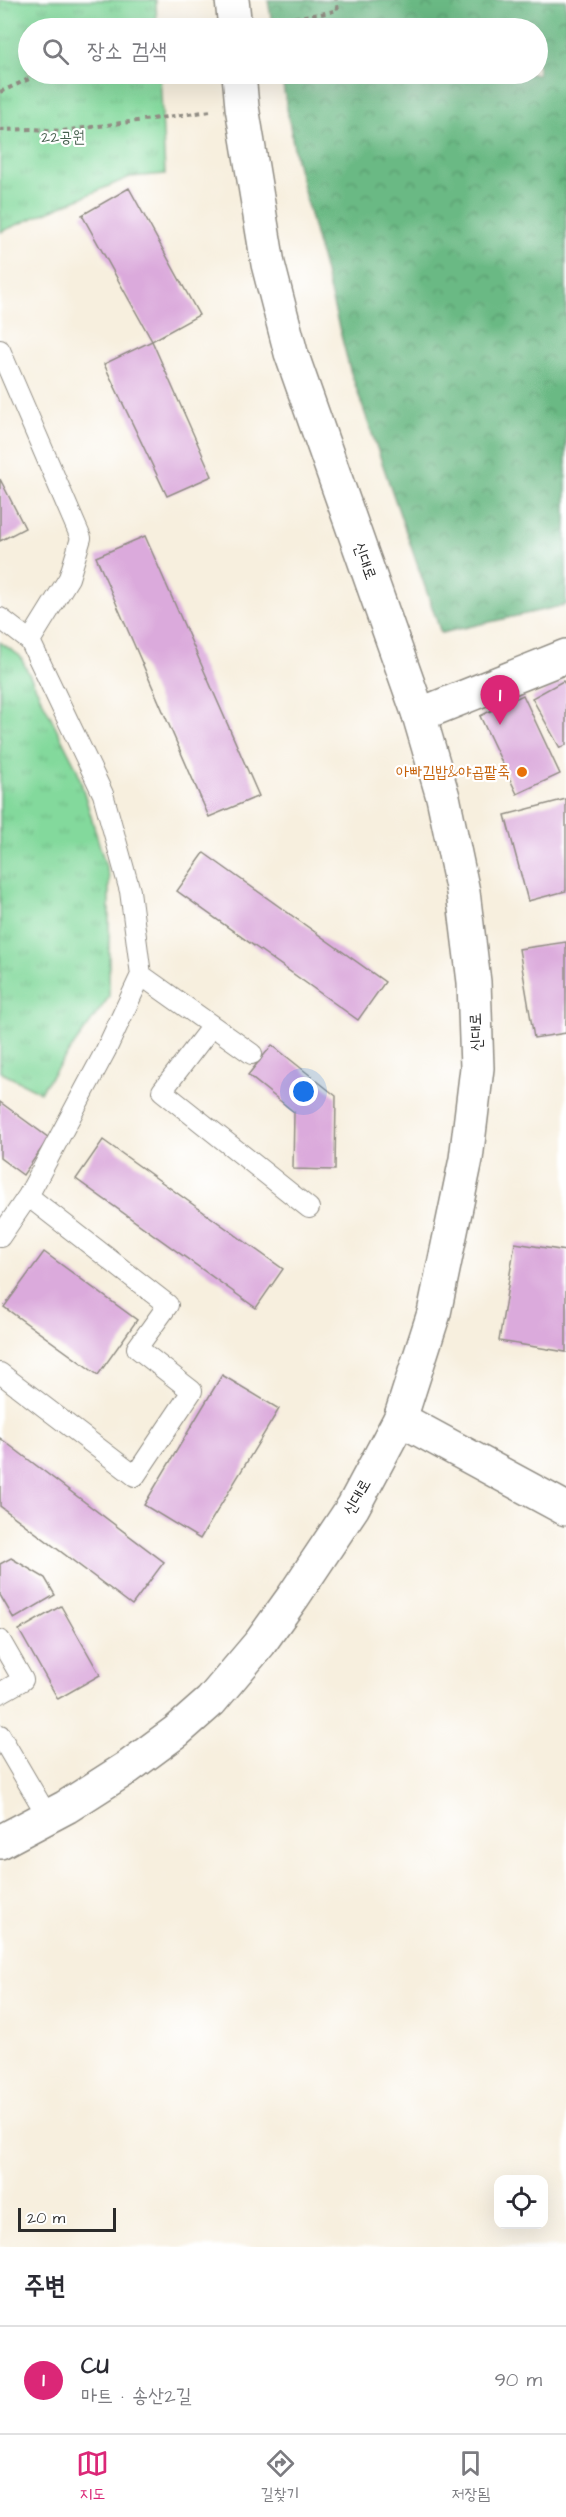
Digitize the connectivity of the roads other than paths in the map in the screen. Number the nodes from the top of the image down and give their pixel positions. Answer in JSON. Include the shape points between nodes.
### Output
{"nodes":[{"id":1,"x":232,"y":0,"type":"edge"},
{"id":2,"x":234,"y":18,"type":"edge"},
{"id":3,"x":240,"y":84,"type":"edge"},
{"id":4,"x":0,"y":351,"type":"edge"},
{"id":5,"x":0,"y":618,"type":"edge"},
{"id":6,"x":30,"y":641,"type":"junction"},
{"id":7,"x":566,"y":656,"type":"edge"},
{"id":8,"x":419,"y":715,"type":"junction"},
{"id":9,"x":141,"y":975,"type":"junction"},
{"id":10,"x":212,"y":1026,"type":"junction"},
{"id":11,"x":252,"y":1054,"type":"dead end"},
{"id":12,"x":28,"y":1196,"type":"junction"},
{"id":13,"x":309,"y":1208,"type":"dead end"},
{"id":14,"x":0,"y":1237,"type":"edge"},
{"id":15,"x":0,"y":1373,"type":"edge"},
{"id":16,"x":400,"y":1419,"type":"junction"},
{"id":17,"x":566,"y":1509,"type":"edge"},
{"id":18,"x":0,"y":1640,"type":"edge"},
{"id":19,"x":0,"y":1693,"type":"edge"},
{"id":20,"x":0,"y":1735,"type":"edge"},
{"id":21,"x":48,"y":1817,"type":"junction"},
{"id":22,"x":0,"y":1842,"type":"edge"}],
"edges":[{"from":1,"to":2,"type":"main road"},
{"from":3,"to":8,"type":"main road","name":"신대로","via":[[268,264],[291,353]]},
{"from":4,"to":6,"type":"lane","via":[[81,538],[69,578]]},
{"from":5,"to":6,"type":"lane"},
{"from":6,"to":9,"type":"lane","via":[[104,794],[130,891]]},
{"from":7,"to":8,"type":"main road"},
{"from":8,"to":16,"type":"main road","name":"신대로","via":[[463,892],[474,982],[477,1068],[466,1159],[434,1312]]},
{"from":9,"to":10,"type":"lane"},
{"from":9,"to":12,"type":"lane"},
{"from":10,"to":11,"type":"lane"},
{"from":10,"to":13,"type":"lane","via":[[162,1091]]},
{"from":12,"to":14,"type":"lane"},
{"from":12,"to":15,"type":"lane","via":[[168,1305],[137,1348],[192,1391],[135,1476]]},
{"from":16,"to":17,"type":"main road"},
{"from":16,"to":21,"type":"main road","name":"신대로","via":[[353,1507],[293,1597],[212,1701],[127,1768]]},
{"from":18,"to":19,"type":"lane","via":[[23,1680]]},
{"from":20,"to":21,"type":"lane"},
{"from":21,"to":22,"type":"main road","name":"신대로"}]}
